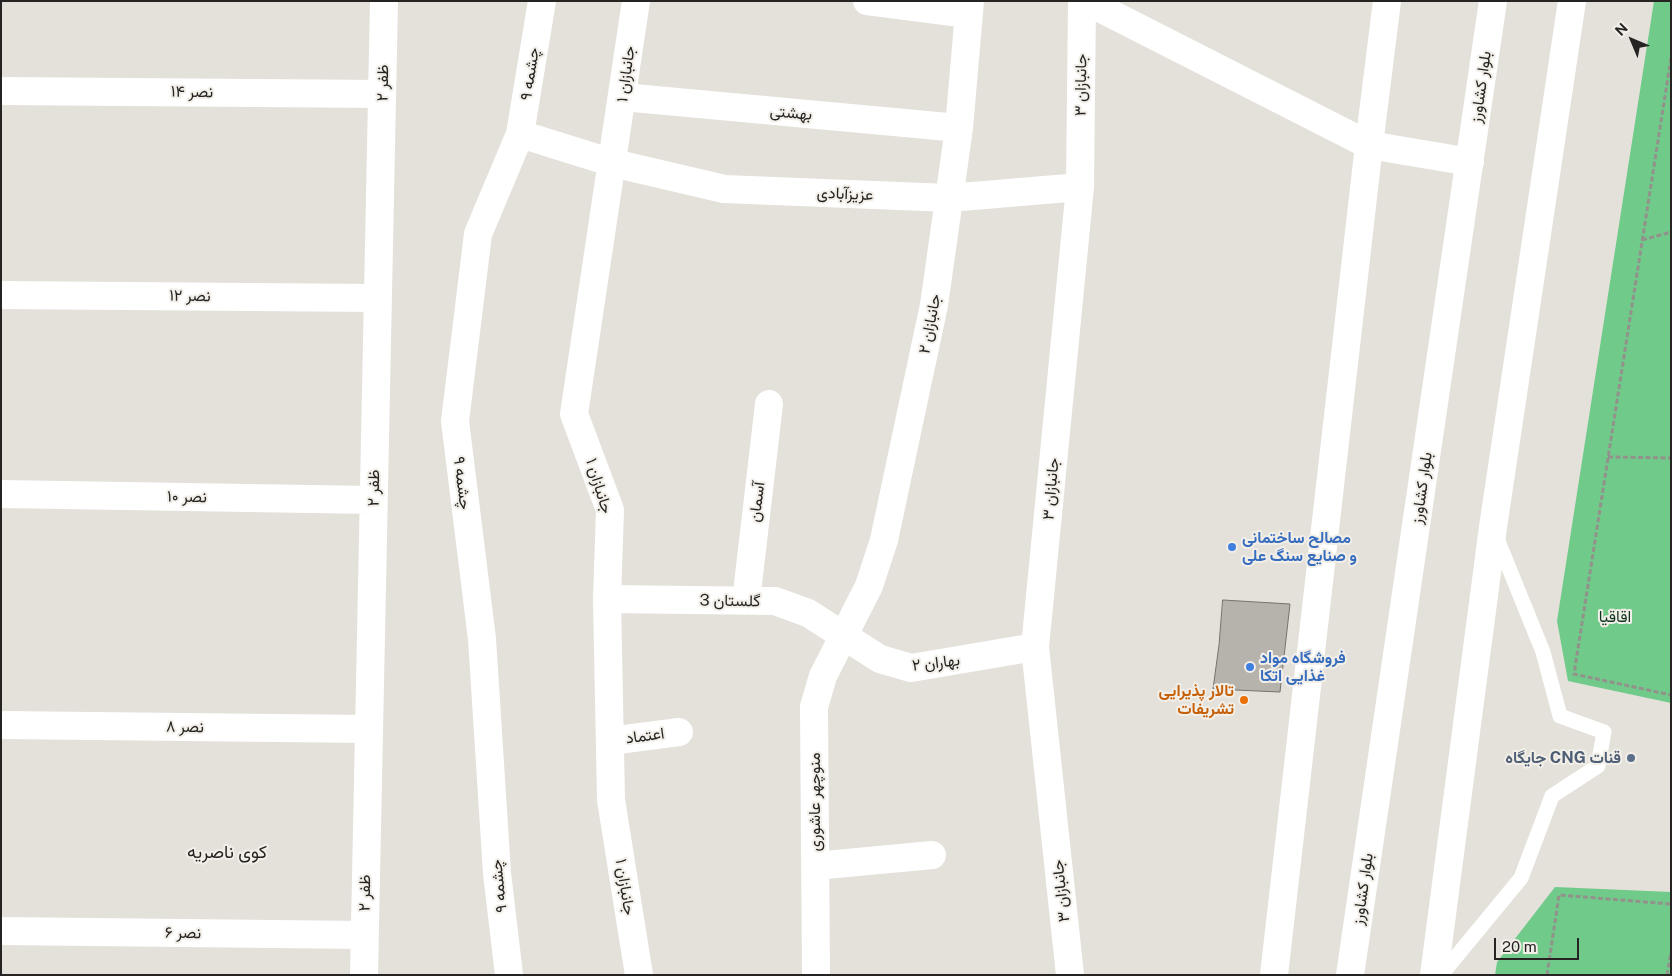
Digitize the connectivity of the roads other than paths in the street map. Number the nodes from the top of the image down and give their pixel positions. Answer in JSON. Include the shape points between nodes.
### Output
{"nodes":[{"id":1,"x":384,"y":1,"type":"edge"},
{"id":2,"x":542,"y":1,"type":"edge"},
{"id":3,"x":636,"y":1,"type":"edge"},
{"id":4,"x":867,"y":1,"type":"edge"},
{"id":5,"x":1084,"y":1,"type":"edge"},
{"id":6,"x":1387,"y":1,"type":"edge"},
{"id":7,"x":1493,"y":1,"type":"edge"},
{"id":8,"x":1572,"y":1,"type":"edge"},
{"id":9,"x":969,"y":8,"type":"edge"},
{"id":10,"x":1,"y":90,"type":"edge"},
{"id":11,"x":382,"y":94,"type":"junction"},
{"id":12,"x":623,"y":97,"type":"junction"},
{"id":13,"x":959,"y":128,"type":"junction"},
{"id":14,"x":520,"y":134,"type":"junction"},
{"id":15,"x":1369,"y":145,"type":"junction"},
{"id":16,"x":1470,"y":162,"type":"junction"},
{"id":17,"x":613,"y":163,"type":"junction"},
{"id":18,"x":1080,"y":187,"type":"junction"},
{"id":19,"x":949,"y":198,"type":"junction"},
{"id":20,"x":1,"y":295,"type":"edge"},
{"id":21,"x":378,"y":298,"type":"junction"},
{"id":22,"x":769,"y":404,"type":"dead end"},
{"id":23,"x":1,"y":494,"type":"edge"},
{"id":24,"x":373,"y":500,"type":"junction"},
{"id":25,"x":1492,"y":527,"type":"junction"},
{"id":26,"x":607,"y":599,"type":"junction"},
{"id":27,"x":746,"y":601,"type":"junction"},
{"id":28,"x":844,"y":635,"type":"junction"},
{"id":29,"x":1035,"y":648,"type":"junction"},
{"id":30,"x":1,"y":725,"type":"edge"},
{"id":31,"x":369,"y":729,"type":"junction"},
{"id":32,"x":679,"y":732,"type":"dead end"},
{"id":33,"x":610,"y":741,"type":"junction"},
{"id":34,"x":932,"y":855,"type":"dead end"},
{"id":35,"x":815,"y":866,"type":"junction"},
{"id":36,"x":1,"y":930,"type":"edge"},
{"id":37,"x":364,"y":935,"type":"junction"},
{"id":38,"x":364,"y":975,"type":"edge"},
{"id":39,"x":508,"y":975,"type":"edge"},
{"id":40,"x":639,"y":975,"type":"edge"},
{"id":41,"x":816,"y":975,"type":"edge"},
{"id":42,"x":1070,"y":975,"type":"edge"},
{"id":43,"x":1274,"y":975,"type":"edge"},
{"id":44,"x":1350,"y":975,"type":"edge"},
{"id":45,"x":1434,"y":975,"type":"edge"},
{"id":46,"x":1441,"y":975,"type":"edge"}],
"edges":[{"from":1,"to":11,"type":"street","name":"ظفر ۲"},
{"from":2,"to":14,"type":"street","name":"چشمه ۹"},
{"from":3,"to":12,"type":"street","name":"جانبازان ۱"},
{"from":4,"to":9,"type":"street"},
{"from":5,"to":15,"type":"street"},
{"from":5,"to":18,"type":"street","name":"جانبازان ۳"},
{"from":6,"to":15,"type":"street"},
{"from":7,"to":16,"type":"street","name":"بلوار کشاورز"},
{"from":8,"to":25,"type":"street"},
{"from":9,"to":13,"type":"street","name":"جانبازان ۲"},
{"from":10,"to":11,"type":"street","name":"نصر ۱۴"},
{"from":11,"to":21,"type":"street","name":"ظفر ۲"},
{"from":12,"to":13,"type":"street","name":"بهشتی"},
{"from":12,"to":17,"type":"street","name":"جانبازان ۱"},
{"from":13,"to":19,"type":"street","name":"جانبازان ۲"},
{"from":14,"to":17,"type":"street","name":"عزیزآبادی"},
{"from":14,"to":39,"type":"street","name":"چشمه ۹","via":[[478,234],[455,421],[482,639],[497,873]]},
{"from":15,"to":16,"type":"street"},
{"from":15,"to":43,"type":"street"},
{"from":16,"to":44,"type":"street","name":"بلوار کشاورز"},
{"from":17,"to":19,"type":"street","name":"عزیزآبادی","via":[[724,189]]},
{"from":17,"to":26,"type":"street","name":"جانبازان ۱","via":[[574,414],[610,510]]},
{"from":18,"to":19,"type":"street","name":"عزیزآبادی"},
{"from":18,"to":29,"type":"street","name":"جانبازان ۳"},
{"from":19,"to":28,"type":"street","name":"جانبازان ۲","via":[[934,305],[884,540],[869,586]]},
{"from":20,"to":21,"type":"street","name":"نصر ۱۲"},
{"from":21,"to":24,"type":"street","name":"ظفر ۲"},
{"from":22,"to":27,"type":"street","name":"آسمان"},
{"from":23,"to":24,"type":"street","name":"نصر ۱۰"},
{"from":24,"to":31,"type":"street","name":"ظفر ۲"},
{"from":25,"to":45,"type":"street"},
{"from":25,"to":46,"type":"lane","via":[[1543,652],[1560,716],[1604,732],[1598,766],[1552,796],[1521,878]]},
{"from":26,"to":27,"type":"street","name":"گلستان 3"},
{"from":26,"to":33,"type":"street","name":"جانبازان ۱"},
{"from":27,"to":28,"type":"street","name":"گلستان 3","via":[[775,601],[808,613]]},
{"from":28,"to":29,"type":"street","name":"بهاران ۲","via":[[880,658],[911,668]]},
{"from":28,"to":35,"type":"street","name":"منوچهر عاشوری","via":[[823,676],[814,707]]},
{"from":29,"to":42,"type":"street","name":"جانبازان ۳"},
{"from":30,"to":31,"type":"street","name":"نصر ۸"},
{"from":31,"to":37,"type":"street","name":"ظفر ۲"},
{"from":32,"to":33,"type":"street","name":"اعتماد"},
{"from":33,"to":40,"type":"street","name":"جانبازان ۱","via":[[611,800]]},
{"from":34,"to":35,"type":"street"},
{"from":35,"to":41,"type":"street","name":"منوچهر عاشوری"},
{"from":36,"to":37,"type":"street","name":"نصر ۶"},
{"from":37,"to":38,"type":"street","name":"ظفر ۲"}]}
